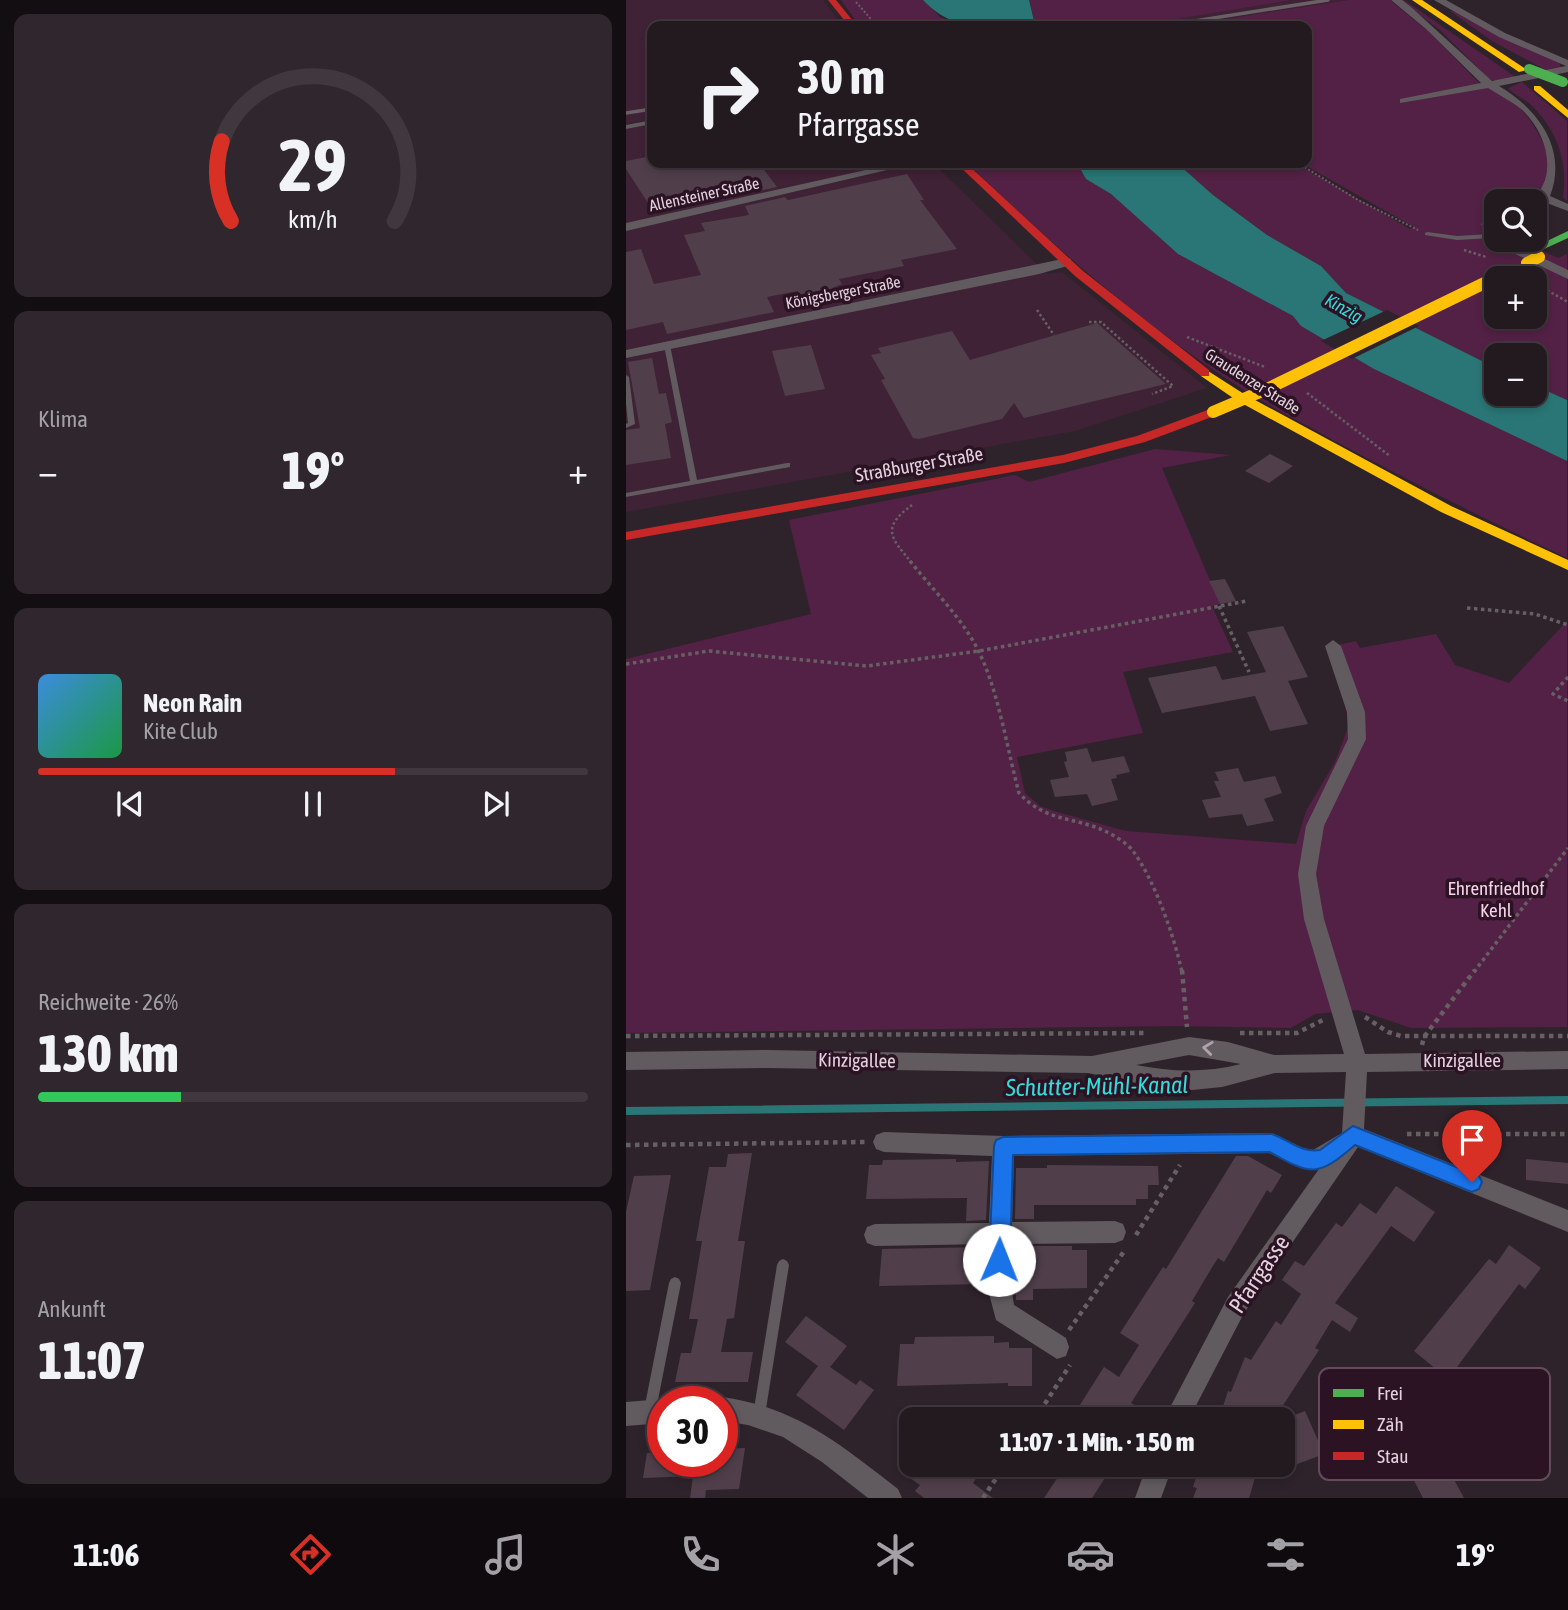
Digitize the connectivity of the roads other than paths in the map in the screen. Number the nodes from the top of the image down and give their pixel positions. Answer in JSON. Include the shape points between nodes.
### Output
{"nodes":[{"id":1,"x":832,"y":0,"type":"edge"},
{"id":2,"x":1396,"y":0,"type":"edge"},
{"id":3,"x":1416,"y":0,"type":"edge"},
{"id":4,"x":1437,"y":6,"type":"edge"},
{"id":5,"x":849,"y":21,"type":"edge"},
{"id":6,"x":1568,"y":64,"type":"edge"},
{"id":7,"x":1520,"y":68,"type":"junction"},
{"id":8,"x":1558,"y":84,"type":"edge"},
{"id":9,"x":1490,"y":85,"type":"junction"},
{"id":10,"x":1404,"y":101,"type":"dead end"},
{"id":11,"x":1568,"y":115,"type":"edge"},
{"id":12,"x":647,"y":123,"type":"edge"},
{"id":13,"x":626,"y":127,"type":"edge"},
{"id":14,"x":889,"y":168,"type":"edge"},
{"id":15,"x":966,"y":168,"type":"edge"},
{"id":16,"x":1547,"y":194,"type":"edge"},
{"id":17,"x":1547,"y":203,"type":"edge"},
{"id":18,"x":1568,"y":208,"type":"edge"},
{"id":19,"x":1568,"y":222,"type":"edge"},
{"id":20,"x":626,"y":227,"type":"edge"},
{"id":21,"x":1426,"y":234,"type":"road end"},
{"id":22,"x":1568,"y":234,"type":"edge"},
{"id":23,"x":1484,"y":238,"type":"edge"},
{"id":24,"x":1568,"y":244,"type":"edge"},
{"id":25,"x":1522,"y":252,"type":"edge"},
{"id":26,"x":1531,"y":255,"type":"junction"},
{"id":27,"x":1067,"y":262,"type":"junction"},
{"id":28,"x":1568,"y":275,"type":"edge"},
{"id":29,"x":667,"y":345,"type":"junction"},
{"id":30,"x":626,"y":354,"type":"edge"},
{"id":31,"x":626,"y":377,"type":"edge"},
{"id":32,"x":1209,"y":409,"type":"junction"},
{"id":33,"x":626,"y":426,"type":"edge"},
{"id":34,"x":787,"y":465,"type":"dead end"},
{"id":35,"x":694,"y":482,"type":"junction"},
{"id":36,"x":626,"y":495,"type":"edge"},
{"id":37,"x":626,"y":522,"type":"edge"},
{"id":38,"x":626,"y":536,"type":"edge"},
{"id":39,"x":1568,"y":566,"type":"edge"},
{"id":40,"x":1333,"y":646,"type":"dead end"},
{"id":41,"x":1568,"y":1060,"type":"edge"},
{"id":42,"x":1357,"y":1061,"type":"junction"},
{"id":43,"x":626,"y":1062,"type":"edge"},
{"id":44,"x":1088,"y":1064,"type":"junction"},
{"id":45,"x":1275,"y":1064,"type":"junction"},
{"id":46,"x":1353,"y":1135,"type":"junction"},
{"id":47,"x":884,"y":1142,"type":"road end"},
{"id":48,"x":1003,"y":1146,"type":"junction"},
{"id":49,"x":1568,"y":1221,"type":"edge"},
{"id":50,"x":1115,"y":1233,"type":"dead end"},
{"id":51,"x":875,"y":1234,"type":"dead end"},
{"id":52,"x":999,"y":1235,"type":"junction"},
{"id":53,"x":783,"y":1265,"type":"dead end"},
{"id":54,"x":675,"y":1283,"type":"dead end"},
{"id":55,"x":1057,"y":1347,"type":"road end"},
{"id":56,"x":1182,"y":1407,"type":"edge"},
{"id":57,"x":646,"y":1412,"type":"edge"},
{"id":58,"x":738,"y":1412,"type":"edge"},
{"id":59,"x":759,"y":1415,"type":"junction"},
{"id":60,"x":1156,"y":1477,"type":"edge"},
{"id":61,"x":889,"y":1498,"type":"edge"},
{"id":62,"x":1148,"y":1498,"type":"edge"}],
"edges":[{"from":1,"to":5,"type":"main road"},
{"from":2,"to":9,"type":"street"},
{"from":3,"to":4,"type":"main road"},
{"from":4,"to":6,"type":"street","via":[[1455,8]]},
{"from":4,"to":7,"type":"main road"},
{"from":7,"to":8,"type":"main road","bridge":true},
{"from":7,"to":8,"type":"main road"},
{"from":8,"to":9,"type":"street"},
{"from":8,"to":11,"type":"main road"},
{"from":9,"to":10,"type":"street"},
{"from":9,"to":16,"type":"street","via":[[1537,119],[1551,142],[1560,180]]},
{"from":12,"to":13,"type":"lane"},
{"from":14,"to":20,"type":"street","name":"Allensteiner Straße"},
{"from":15,"to":27,"type":"main road","name":"Graudenzer Straße"},
{"from":17,"to":18,"type":"street"},
{"from":19,"to":26,"type":"main road"},
{"from":21,"to":23,"type":"lane"},
{"from":22,"to":26,"type":"main road"},
{"from":24,"to":26,"type":"main road"},
{"from":25,"to":28,"type":"street"},
{"from":26,"to":32,"type":"main road"},
{"from":27,"to":29,"type":"street","name":"Königsberger Straße"},
{"from":27,"to":39,"type":"main road","name":"Graudenzer Straße","via":[[1159,340],[1240,397],[1446,509]]},
{"from":29,"to":30,"type":"street","name":"Königsberger Straße"},
{"from":29,"to":35,"type":"lane"},
{"from":31,"to":33,"type":"lane","via":[[632,424]]},
{"from":32,"to":37,"type":"main road","name":"Straßburger Straße","via":[[1070,446]]},
{"from":32,"to":38,"type":"main road","name":"Straßburger Straße","via":[[1141,439],[1064,459]]},
{"from":34,"to":35,"type":"lane"},
{"from":35,"to":36,"type":"lane"},
{"from":40,"to":42,"type":"street","via":[[1356,712],[1357,739],[1315,825],[1307,874],[1314,919]]},
{"from":41,"to":42,"type":"street","name":"Kinzigallee"},
{"from":42,"to":45,"type":"street","name":"Kinzigallee"},
{"from":42,"to":46,"type":"street","name":"Pfarrgasse"},
{"from":43,"to":44,"type":"street","name":"Kinzigallee","via":[[768,1059]]},
{"from":44,"to":45,"type":"street","name":"Kinzigallee","via":[[1192,1081]]},
{"from":45,"to":44,"type":"street","name":"Kinzigallee","one_way":true,"via":[[1189,1046]]},
{"from":46,"to":48,"type":"street","via":[[1324,1159],[1313,1161],[1272,1143]]},
{"from":46,"to":49,"type":"street"},
{"from":46,"to":56,"type":"street","name":"Pfarrgasse","via":[[1236,1305]]},
{"from":47,"to":48,"type":"street"},
{"from":48,"to":52,"type":"street"},
{"from":50,"to":52,"type":"street"},
{"from":51,"to":52,"type":"street"},
{"from":52,"to":55,"type":"street","via":[[1003,1312]]},
{"from":53,"to":59,"type":"lane"},
{"from":54,"to":57,"type":"lane"},
{"from":58,"to":59,"type":"street"},
{"from":59,"to":61,"type":"street","via":[[798,1430]]},
{"from":60,"to":62,"type":"street"}]}
